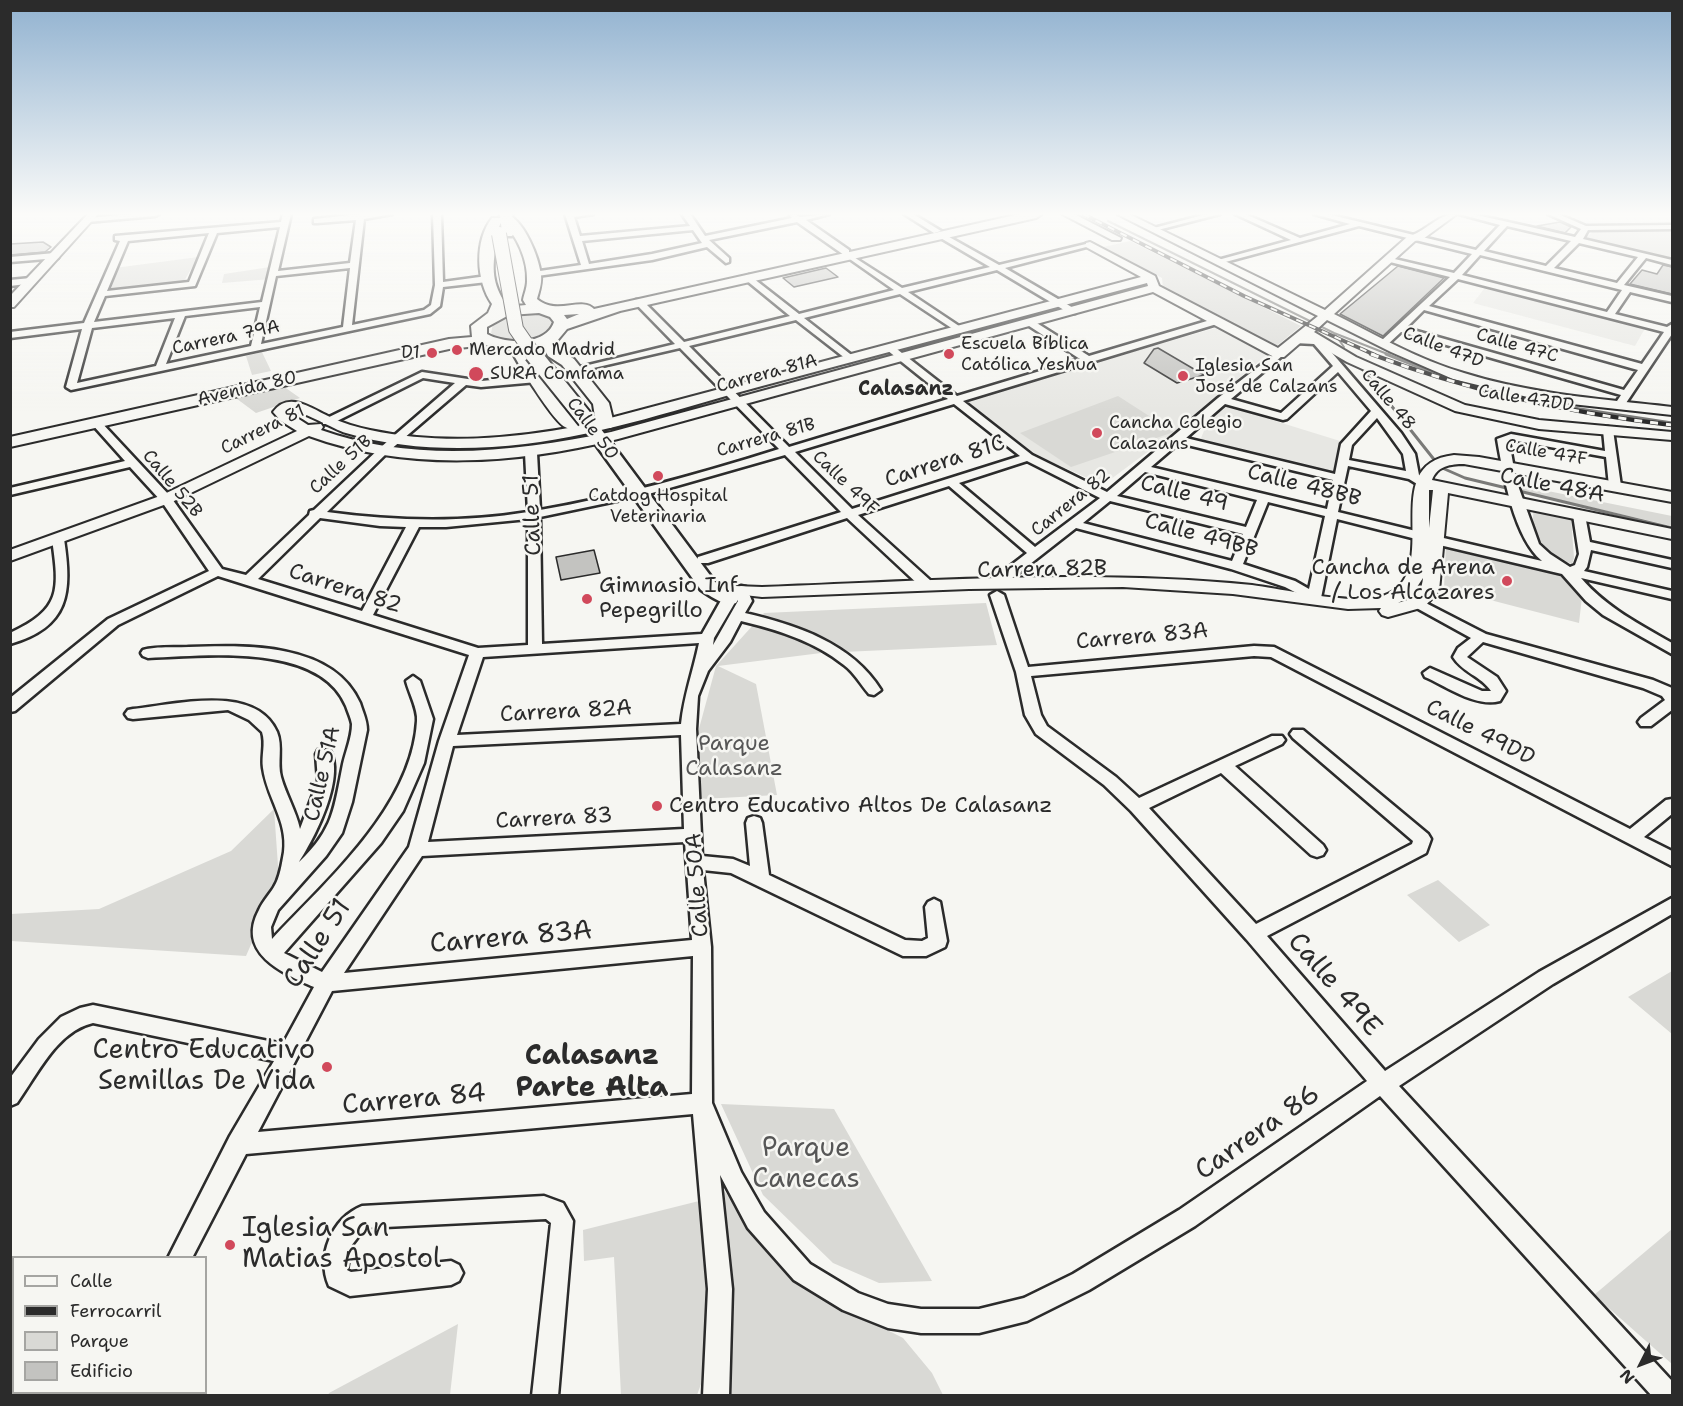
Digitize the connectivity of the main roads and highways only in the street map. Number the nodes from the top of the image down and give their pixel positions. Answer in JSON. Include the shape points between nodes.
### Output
{"nodes":[{"id":1,"x":487,"y":280,"type":"edge"},
{"id":2,"x":510,"y":280,"type":"edge"},
{"id":3,"x":532,"y":280,"type":"edge"},
{"id":4,"x":728,"y":280,"type":"edge"},
{"id":5,"x":742,"y":280,"type":"edge"},
{"id":6,"x":544,"y":310,"type":"junction"},
{"id":7,"x":494,"y":316,"type":"junction"},
{"id":8,"x":556,"y":332,"type":"junction"},
{"id":9,"x":482,"y":333,"type":"junction"},
{"id":10,"x":517,"y":346,"type":"junction"},
{"id":11,"x":599,"y":428,"type":"junction"},
{"id":12,"x":10,"y":440,"type":"edge"},
{"id":13,"x":646,"y":491,"type":"junction"}],
"edges":[{"from":1,"to":7,"type":"main road","via":[[498,304]]},
{"from":2,"to":11,"type":"main road","name":"Calle 50","bridge":true,"via":[[516,329],[522,339]]},
{"from":3,"to":6,"type":"main road","via":[[530,300]]},
{"from":4,"to":6,"type":"main road","via":[[591,309]]},
{"from":5,"to":8,"type":"main road","via":[[589,315]]},
{"from":6,"to":7,"type":"main road","via":[[516,310]]},
{"from":6,"to":8,"type":"main road","via":[[560,318]]},
{"from":7,"to":9,"type":"main road"},
{"from":8,"to":10,"type":"main road"},
{"from":8,"to":11,"type":"main road","via":[[550,349],[568,362],[600,403]]},
{"from":9,"to":10,"type":"main road","via":[[498,345]]},
{"from":9,"to":12,"type":"main road","name":"Avenida 80"},
{"from":9,"to":12,"type":"main road","name":"Avenida 80","via":[[449,344]]},
{"from":10,"to":11,"type":"main road","via":[[570,423]]},
{"from":11,"to":13,"type":"main road","name":"Calle 50"},
{"from":13,"to":13,"type":"main road","name":"Calle 50","via":[[708,586],[731,599],[720,580]]}]}
